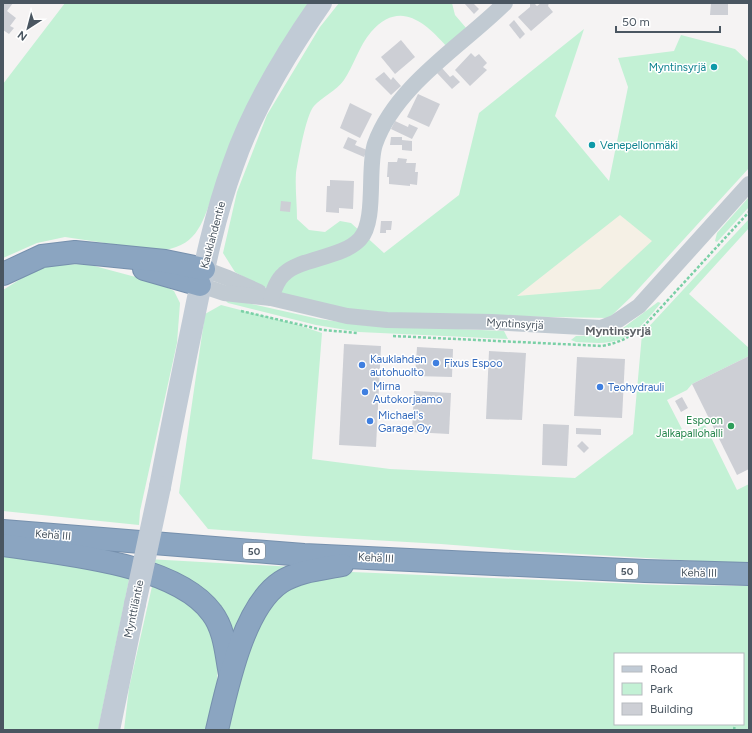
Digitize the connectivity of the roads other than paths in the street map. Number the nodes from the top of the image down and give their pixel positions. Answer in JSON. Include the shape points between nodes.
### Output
{"nodes":[{"id":1,"x":321,"y":3,"type":"edge"},
{"id":2,"x":506,"y":3,"type":"edge"},
{"id":3,"x":749,"y":184,"type":"edge"},
{"id":4,"x":3,"y":274,"type":"edge"},
{"id":5,"x":202,"y":277,"type":"junction"},
{"id":6,"x":271,"y":298,"type":"junction"},
{"id":7,"x":160,"y":487,"type":"joint"},
{"id":8,"x":5,"y":534,"type":"edge"},
{"id":9,"x":370,"y":558,"type":"junction"},
{"id":10,"x":749,"y":574,"type":"edge"},
{"id":11,"x":230,"y":674,"type":"junction"},
{"id":12,"x":109,"y":730,"type":"edge"},
{"id":13,"x":217,"y":730,"type":"edge"}],
"edges":[{"from":1,"to":5,"type":"street","name":"Kauklahdentie","via":[[301,31],[269,86],[233,165]]},
{"from":2,"to":6,"type":"street","via":[[420,77],[391,114],[375,145],[368,222],[362,238],[351,247],[284,273],[277,282]]},
{"from":3,"to":6,"type":"street","name":"Myntinsyrjä","via":[[639,306],[614,323],[601,328],[347,316]]},
{"from":4,"to":5,"type":"highway","via":[[42,256],[70,253],[95,254],[173,279]]},
{"from":5,"to":6,"type":"street","name":"Myntinsyrjä","via":[[224,293]]},
{"from":5,"to":7,"type":"street","name":"Kauklahdentie"},
{"from":7,"to":12,"type":"street","name":"Mynttiläntie","bridge":true},
{"from":8,"to":9,"type":"highway","name":"Kehä III","number":"50"},
{"from":8,"to":11,"type":"highway","via":[[114,563],[180,586],[201,600],[213,614],[222,632]]},
{"from":9,"to":10,"type":"highway","name":"Kehä III","number":"50"},
{"from":9,"to":11,"type":"highway","via":[[297,574],[280,582],[255,609]]},
{"from":11,"to":13,"type":"highway"}]}
